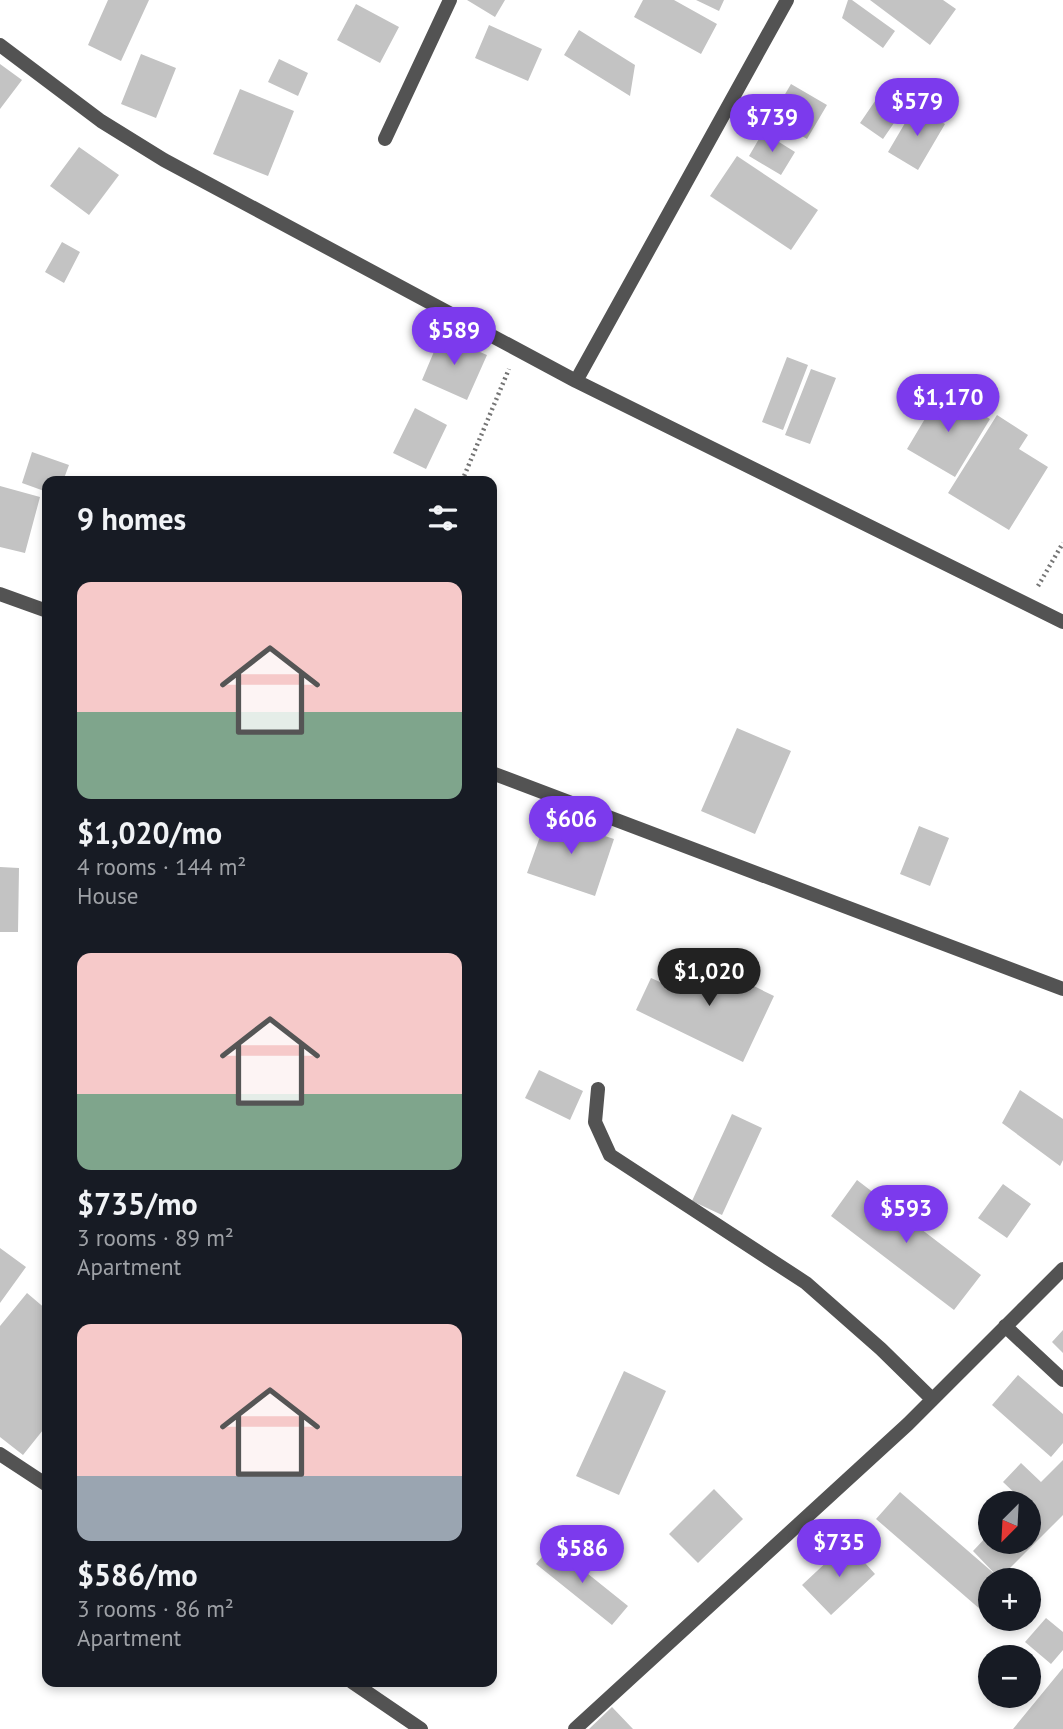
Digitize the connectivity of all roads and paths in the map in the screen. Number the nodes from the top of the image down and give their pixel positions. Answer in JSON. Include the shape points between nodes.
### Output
{"nodes":[{"id":1,"x":450,"y":0,"type":"edge"},
{"id":2,"x":787,"y":0,"type":"edge"},
{"id":3,"x":0,"y":46,"type":"edge"},
{"id":4,"x":385,"y":139,"type":"dead end"},
{"id":5,"x":518,"y":348,"type":"junction"},
{"id":6,"x":576,"y":381,"type":"junction"},
{"id":7,"x":464,"y":476,"type":"edge"},
{"id":8,"x":1063,"y":544,"type":"edge"},
{"id":9,"x":0,"y":594,"type":"edge"},
{"id":10,"x":1027,"y":605,"type":"junction"},
{"id":11,"x":42,"y":609,"type":"edge"},
{"id":12,"x":1063,"y":622,"type":"edge"},
{"id":13,"x":497,"y":775,"type":"edge"},
{"id":14,"x":1063,"y":989,"type":"edge"},
{"id":15,"x":598,"y":1089,"type":"dead end"},
{"id":16,"x":1063,"y":1269,"type":"edge"},
{"id":17,"x":1005,"y":1326,"type":"junction"},
{"id":18,"x":1063,"y":1380,"type":"edge"},
{"id":19,"x":932,"y":1399,"type":"junction"},
{"id":20,"x":0,"y":1454,"type":"edge"},
{"id":21,"x":42,"y":1482,"type":"edge"},
{"id":22,"x":359,"y":1687,"type":"edge"},
{"id":23,"x":421,"y":1729,"type":"edge"},
{"id":24,"x":575,"y":1729,"type":"edge"}],
"edges":[{"from":1,"to":4,"type":"street"},
{"from":2,"to":6,"type":"street"},
{"from":3,"to":5,"type":"street","via":[[101,121],[164,160]]},
{"from":5,"to":6,"type":"street"},
{"from":5,"to":7,"type":"path"},
{"from":6,"to":10,"type":"street"},
{"from":8,"to":10,"type":"path"},
{"from":9,"to":11,"type":"street"},
{"from":10,"to":12,"type":"street"},
{"from":13,"to":14,"type":"street"},
{"from":15,"to":19,"type":"street","via":[[595,1122],[610,1155],[806,1283]]},
{"from":16,"to":17,"type":"street"},
{"from":17,"to":18,"type":"street"},
{"from":17,"to":19,"type":"street"},
{"from":19,"to":24,"type":"street"},
{"from":20,"to":21,"type":"street"},
{"from":22,"to":23,"type":"street"}]}
